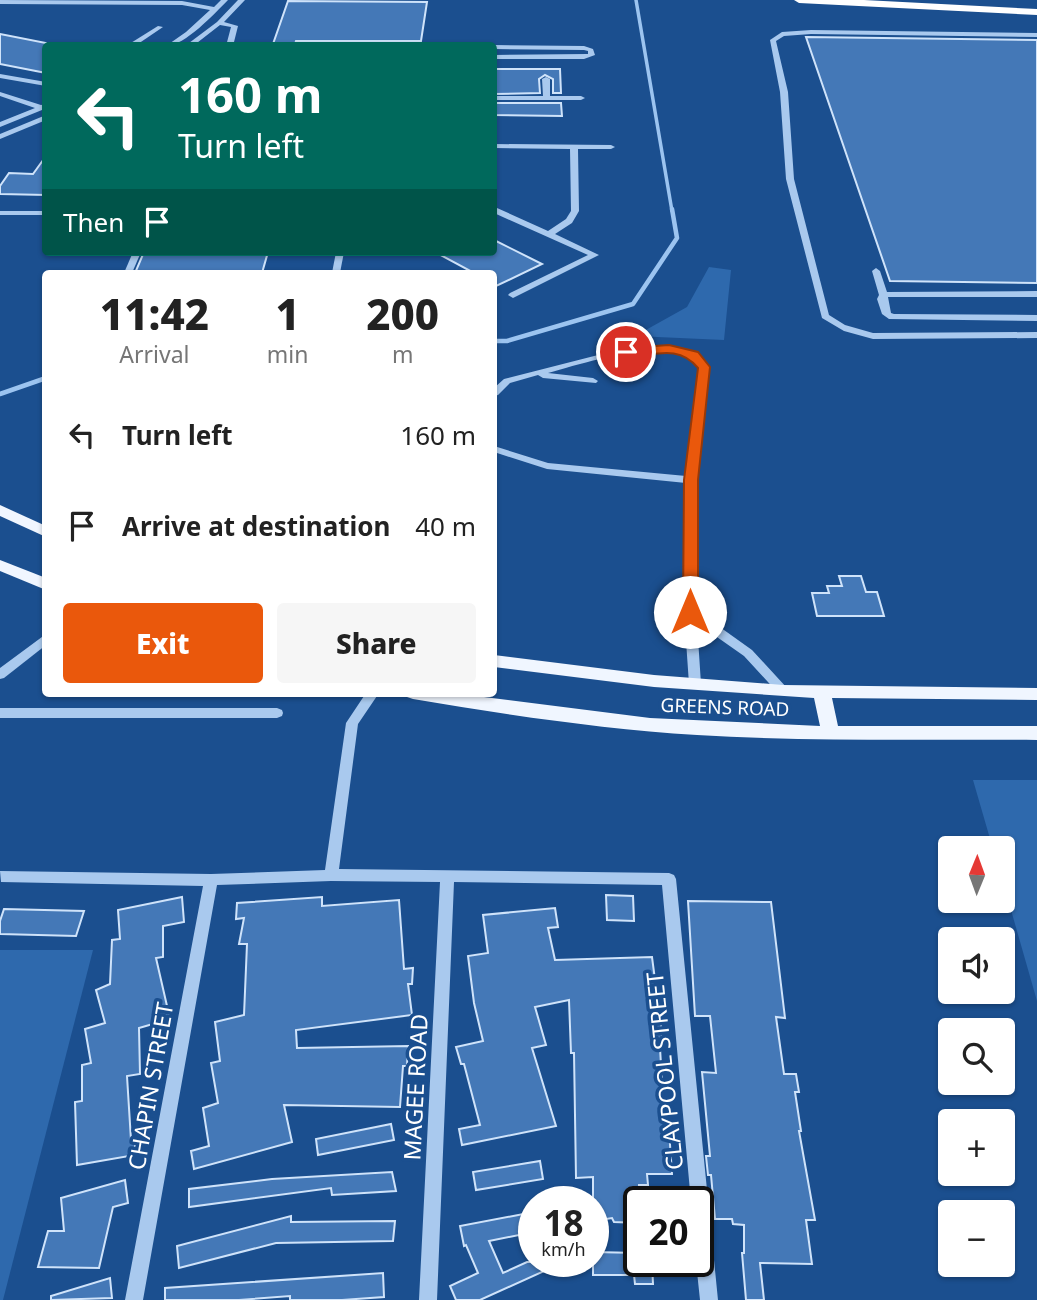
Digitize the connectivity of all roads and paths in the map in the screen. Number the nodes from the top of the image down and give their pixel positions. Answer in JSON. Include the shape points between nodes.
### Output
{"nodes":[{"id":1,"x":225,"y":0,"type":"edge"},
{"id":2,"x":242,"y":0,"type":"edge"},
{"id":3,"x":799,"y":0,"type":"edge"},
{"id":4,"x":929,"y":0,"type":"edge"},
{"id":5,"x":0,"y":2,"type":"edge"},
{"id":6,"x":1037,"y":5,"type":"edge"},
{"id":7,"x":216,"y":9,"type":"junction"},
{"id":8,"x":1037,"y":12,"type":"edge"},
{"id":9,"x":219,"y":23,"type":"junction"},
{"id":10,"x":160,"y":27,"type":"dead end"},
{"id":11,"x":1037,"y":35,"type":"edge"},
{"id":12,"x":136,"y":42,"type":"edge"},
{"id":13,"x":174,"y":42,"type":"edge"},
{"id":14,"x":193,"y":42,"type":"edge"},
{"id":15,"x":230,"y":42,"type":"edge"},
{"id":16,"x":497,"y":47,"type":"edge"},
{"id":17,"x":497,"y":57,"type":"edge"},
{"id":18,"x":0,"y":76,"type":"edge"},
{"id":19,"x":545,"y":79,"type":"dead end"},
{"id":20,"x":42,"y":83,"type":"edge"},
{"id":21,"x":0,"y":94,"type":"edge"},
{"id":22,"x":497,"y":98,"type":"edge"},
{"id":23,"x":547,"y":98,"type":"junction"},
{"id":24,"x":581,"y":98,"type":"dead end"},
{"id":25,"x":42,"y":106,"type":"edge"},
{"id":26,"x":42,"y":108,"type":"edge"},
{"id":27,"x":42,"y":119,"type":"edge"},
{"id":28,"x":0,"y":125,"type":"edge"},
{"id":29,"x":0,"y":137,"type":"edge"},
{"id":30,"x":497,"y":146,"type":"edge"},
{"id":31,"x":574,"y":146,"type":"junction"},
{"id":32,"x":611,"y":146,"type":"dead end"},
{"id":33,"x":497,"y":211,"type":"edge"},
{"id":34,"x":0,"y":213,"type":"edge"},
{"id":35,"x":42,"y":213,"type":"edge"},
{"id":36,"x":549,"y":234,"type":"junction"},
{"id":37,"x":876,"y":271,"type":"dead end"},
{"id":38,"x":1037,"y":294,"type":"edge"},
{"id":39,"x":513,"y":295,"type":"dead end"},
{"id":40,"x":884,"y":295,"type":"junction"},
{"id":41,"x":1037,"y":318,"type":"edge"},
{"id":42,"x":1037,"y":335,"type":"edge"},
{"id":43,"x":535,"y":374,"type":"junction"},
{"id":44,"x":593,"y":381,"type":"dead end"},
{"id":45,"x":497,"y":390,"type":"edge"},
{"id":46,"x":497,"y":450,"type":"edge"},
{"id":47,"x":691,"y":480,"type":"junction"},
{"id":48,"x":0,"y":510,"type":"edge"},
{"id":49,"x":42,"y":530,"type":"edge"},
{"id":50,"x":0,"y":565,"type":"edge"},
{"id":51,"x":42,"y":583,"type":"edge"},
{"id":52,"x":690,"y":612,"type":"junction"},
{"id":53,"x":42,"y":641,"type":"edge"},
{"id":54,"x":497,"y":661,"type":"edge"},
{"id":55,"x":0,"y":676,"type":"edge"},
{"id":56,"x":695,"y":684,"type":"junction"},
{"id":57,"x":783,"y":691,"type":"junction"},
{"id":58,"x":822,"y":691,"type":"junction"},
{"id":59,"x":1037,"y":694,"type":"edge"},
{"id":60,"x":370,"y":697,"type":"edge"},
{"id":61,"x":436,"y":697,"type":"edge"},
{"id":62,"x":0,"y":713,"type":"edge"},
{"id":63,"x":277,"y":713,"type":"dead end"},
{"id":64,"x":830,"y":731,"type":"junction"},
{"id":65,"x":1037,"y":733,"type":"edge"},
{"id":66,"x":331,"y":875,"type":"junction"},
{"id":67,"x":1,"y":876,"type":"edge"},
{"id":68,"x":447,"y":876,"type":"junction"},
{"id":69,"x":211,"y":880,"type":"junction"},
{"id":70,"x":134,"y":1300,"type":"edge"},
{"id":71,"x":428,"y":1300,"type":"edge"},
{"id":72,"x":709,"y":1300,"type":"edge"}],
"edges":[{"from":1,"to":7,"type":"street"},
{"from":2,"to":9,"type":"street"},
{"from":3,"to":8,"type":"highway"},
{"from":4,"to":6,"type":"highway"},
{"from":5,"to":7,"type":"street","via":[[182,3]]},
{"from":7,"to":13,"type":"street"},
{"from":9,"to":14,"type":"street"},
{"from":9,"to":15,"type":"street","via":[[235,26]]},
{"from":10,"to":12,"type":"street"},
{"from":11,"to":42,"type":"street","via":[[811,32],[782,34],[773,40],[784,92],[790,180],[825,316],[851,332],[873,336]]},
{"from":16,"to":17,"type":"street","via":[[584,48],[592,55]]},
{"from":18,"to":20,"type":"street"},
{"from":19,"to":23,"type":"street"},
{"from":21,"to":25,"type":"street"},
{"from":22,"to":23,"type":"street"},
{"from":23,"to":24,"type":"street"},
{"from":26,"to":28,"type":"street"},
{"from":27,"to":29,"type":"street"},
{"from":30,"to":31,"type":"street"},
{"from":31,"to":32,"type":"street"},
{"from":31,"to":36,"type":"street","via":[[575,211],[569,221]]},
{"from":33,"to":36,"type":"street"},
{"from":34,"to":35,"type":"street"},
{"from":36,"to":39,"type":"street","via":[[595,255]]},
{"from":37,"to":40,"type":"street"},
{"from":38,"to":40,"type":"street"},
{"from":40,"to":41,"type":"street","via":[[887,314],[892,317]]},
{"from":43,"to":44,"type":"street"},
{"from":43,"to":45,"type":"street","via":[[507,381]]},
{"from":43,"to":47,"type":"street","via":[[626,352],[669,349],[693,355],[704,367]]},
{"from":46,"to":47,"type":"street","via":[[547,466]]},
{"from":47,"to":52,"type":"street"},
{"from":48,"to":49,"type":"main road"},
{"from":50,"to":51,"type":"main road"},
{"from":52,"to":56,"type":"street"},
{"from":52,"to":57,"type":"street","via":[[748,653]]},
{"from":53,"to":55,"type":"street"},
{"from":54,"to":56,"type":"main road","name":"GREENS ROAD"},
{"from":56,"to":57,"type":"main road","name":"GREENS ROAD"},
{"from":57,"to":58,"type":"main road","name":"GREENS ROAD"},
{"from":58,"to":59,"type":"main road","name":"GREENS ROAD"},
{"from":58,"to":64,"type":"main road"},
{"from":60,"to":66,"type":"street","via":[[352,723]]},
{"from":61,"to":64,"type":"main road","name":"GREENS ROAD","via":[[651,725]]},
{"from":62,"to":63,"type":"street"},
{"from":64,"to":65,"type":"main road","name":"GREENS ROAD"},
{"from":66,"to":68,"type":"street"},
{"from":66,"to":69,"type":"street"},
{"from":67,"to":69,"type":"street"},
{"from":68,"to":71,"type":"street","name":"MAGEE ROAD"},
{"from":68,"to":72,"type":"street","name":"CLAYPOOL STREET","via":[[669,879]]},
{"from":69,"to":70,"type":"street","name":"CHAPIN STREET"}]}
